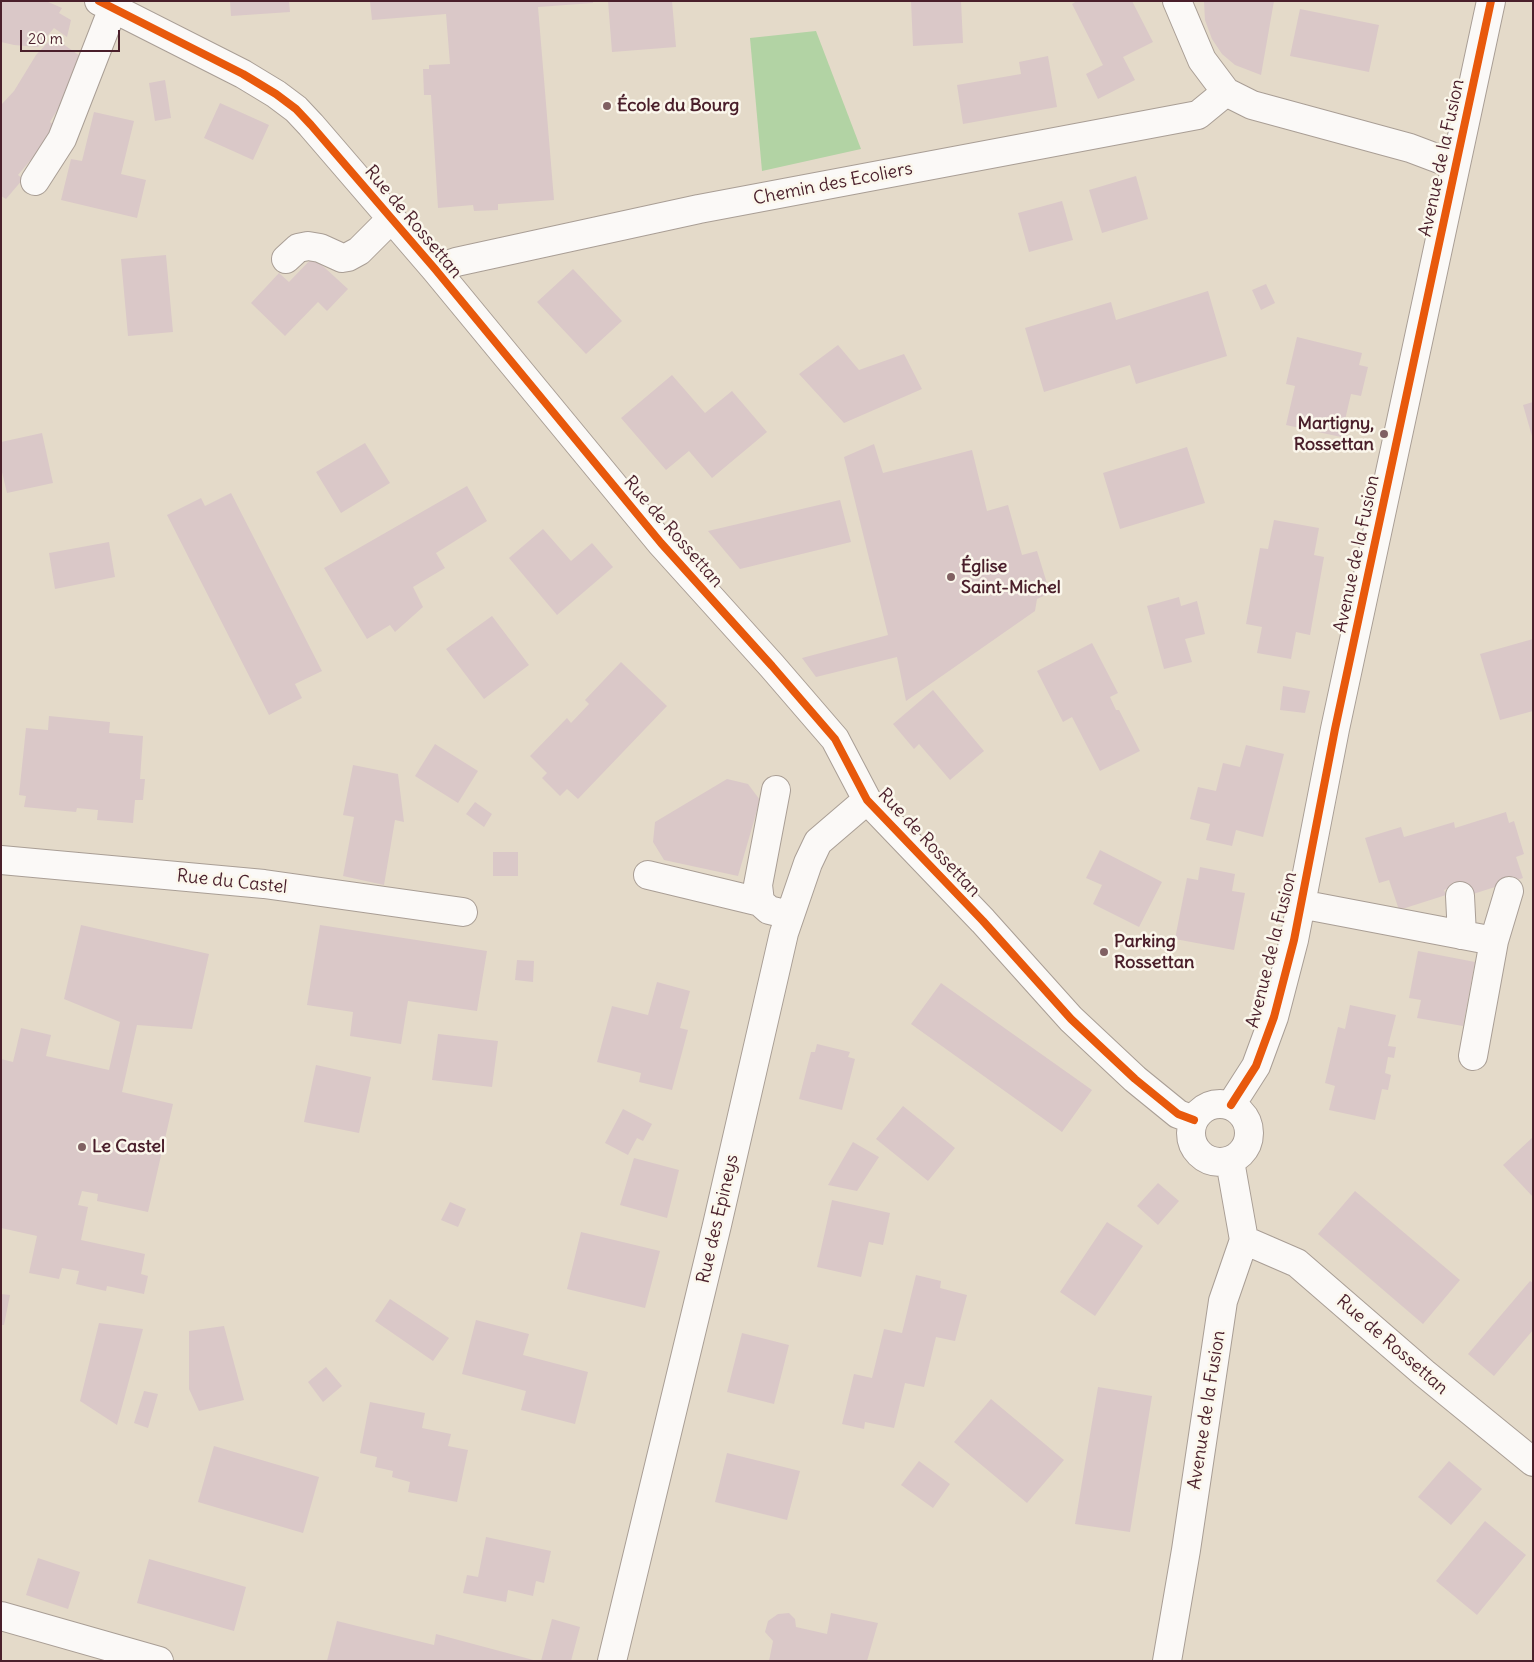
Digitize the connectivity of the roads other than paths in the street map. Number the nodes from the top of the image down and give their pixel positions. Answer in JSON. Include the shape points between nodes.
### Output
{"nodes":[{"id":1,"x":1177,"y":1,"type":"edge"},
{"id":2,"x":1491,"y":1,"type":"edge"},
{"id":3,"x":106,"y":5,"type":"edge"},
{"id":4,"x":1226,"y":92,"type":"junction"},
{"id":5,"x":1455,"y":165,"type":"junction"},
{"id":6,"x":34,"y":181,"type":"dead end"},
{"id":7,"x":391,"y":219,"type":"junction"},
{"id":8,"x":286,"y":258,"type":"dead end"},
{"id":9,"x":435,"y":269,"type":"junction"},
{"id":10,"x":776,"y":790,"type":"dead end"},
{"id":11,"x":866,"y":800,"type":"junction"},
{"id":12,"x":1,"y":860,"type":"edge"},
{"id":13,"x":648,"y":875,"type":"dead end"},
{"id":14,"x":1509,"y":891,"type":"dead end"},
{"id":15,"x":1460,"y":896,"type":"dead end"},
{"id":16,"x":760,"y":902,"type":"junction"},
{"id":17,"x":1300,"y":904,"type":"junction"},
{"id":18,"x":462,"y":912,"type":"dead end"},
{"id":19,"x":790,"y":915,"type":"junction"},
{"id":20,"x":1462,"y":935,"type":"junction"},
{"id":21,"x":1494,"y":941,"type":"junction"},
{"id":22,"x":1473,"y":1056,"type":"dead end"},
{"id":23,"x":1231,"y":1106,"type":"junction"},
{"id":24,"x":1194,"y":1120,"type":"junction"},
{"id":25,"x":1230,"y":1161,"type":"junction"},
{"id":26,"x":1244,"y":1240,"type":"junction"},
{"id":27,"x":1533,"y":1462,"type":"edge"},
{"id":28,"x":1,"y":1616,"type":"edge"},
{"id":29,"x":160,"y":1661,"type":"edge"},
{"id":30,"x":612,"y":1661,"type":"edge"},
{"id":31,"x":1167,"y":1661,"type":"edge"}],
"edges":[{"from":1,"to":4,"type":"street","via":[[1202,60]]},
{"from":2,"to":5,"type":"street","name":"Avenue de la Fusion"},
{"from":3,"to":6,"type":"street","via":[[74,112],[62,139]]},
{"from":3,"to":7,"type":"street","name":"Rue de Rossettan","via":[[236,70],[286,102],[311,125]]},
{"from":4,"to":5,"type":"street","via":[[1252,105],[1410,148]]},
{"from":4,"to":9,"type":"street","name":"Chemin des Ecoliers","via":[[1198,115],[699,209]]},
{"from":5,"to":17,"type":"street","name":"Avenue de la Fusion"},
{"from":7,"to":8,"type":"street","via":[[359,251],[348,257],[342,258],[308,246],[298,248]]},
{"from":7,"to":9,"type":"street","name":"Rue de Rossettan"},
{"from":9,"to":11,"type":"street","name":"Rue de Rossettan","via":[[661,543],[835,739]]},
{"from":10,"to":16,"type":"street","via":[[758,885]]},
{"from":11,"to":19,"type":"street","name":"Rue des Epineys","via":[[818,842]]},
{"from":11,"to":24,"type":"street","name":"Rue de Rossettan","via":[[983,920],[1071,1019],[1135,1079],[1178,1114]]},
{"from":12,"to":18,"type":"street","name":"Rue du Castel","via":[[257,883]]},
{"from":13,"to":16,"type":"street"},
{"from":14,"to":21,"type":"street"},
{"from":15,"to":20,"type":"street"},
{"from":16,"to":19,"type":"street","via":[[769,910]]},
{"from":17,"to":20,"type":"street"},
{"from":17,"to":23,"type":"street","name":"Avenue de la Fusion","via":[[1274,1016],[1256,1066]]},
{"from":19,"to":30,"type":"street","name":"Rue des Epineys"},
{"from":20,"to":21,"type":"street"},
{"from":21,"to":22,"type":"street"},
{"from":23,"to":24,"type":"street","via":[[1213,1104]]},
{"from":23,"to":25,"type":"street","via":[[1244,1115],[1250,1130],[1244,1151]]},
{"from":24,"to":25,"type":"street","via":[[1191,1137],[1198,1152],[1213,1162]]},
{"from":25,"to":26,"type":"street","name":"Avenue de la Fusion"},
{"from":26,"to":27,"type":"street","name":"Rue de Rossettan","via":[[1297,1263]]},
{"from":26,"to":31,"type":"street","name":"Avenue de la Fusion","via":[[1223,1301]]},
{"from":28,"to":29,"type":"street"}]}
